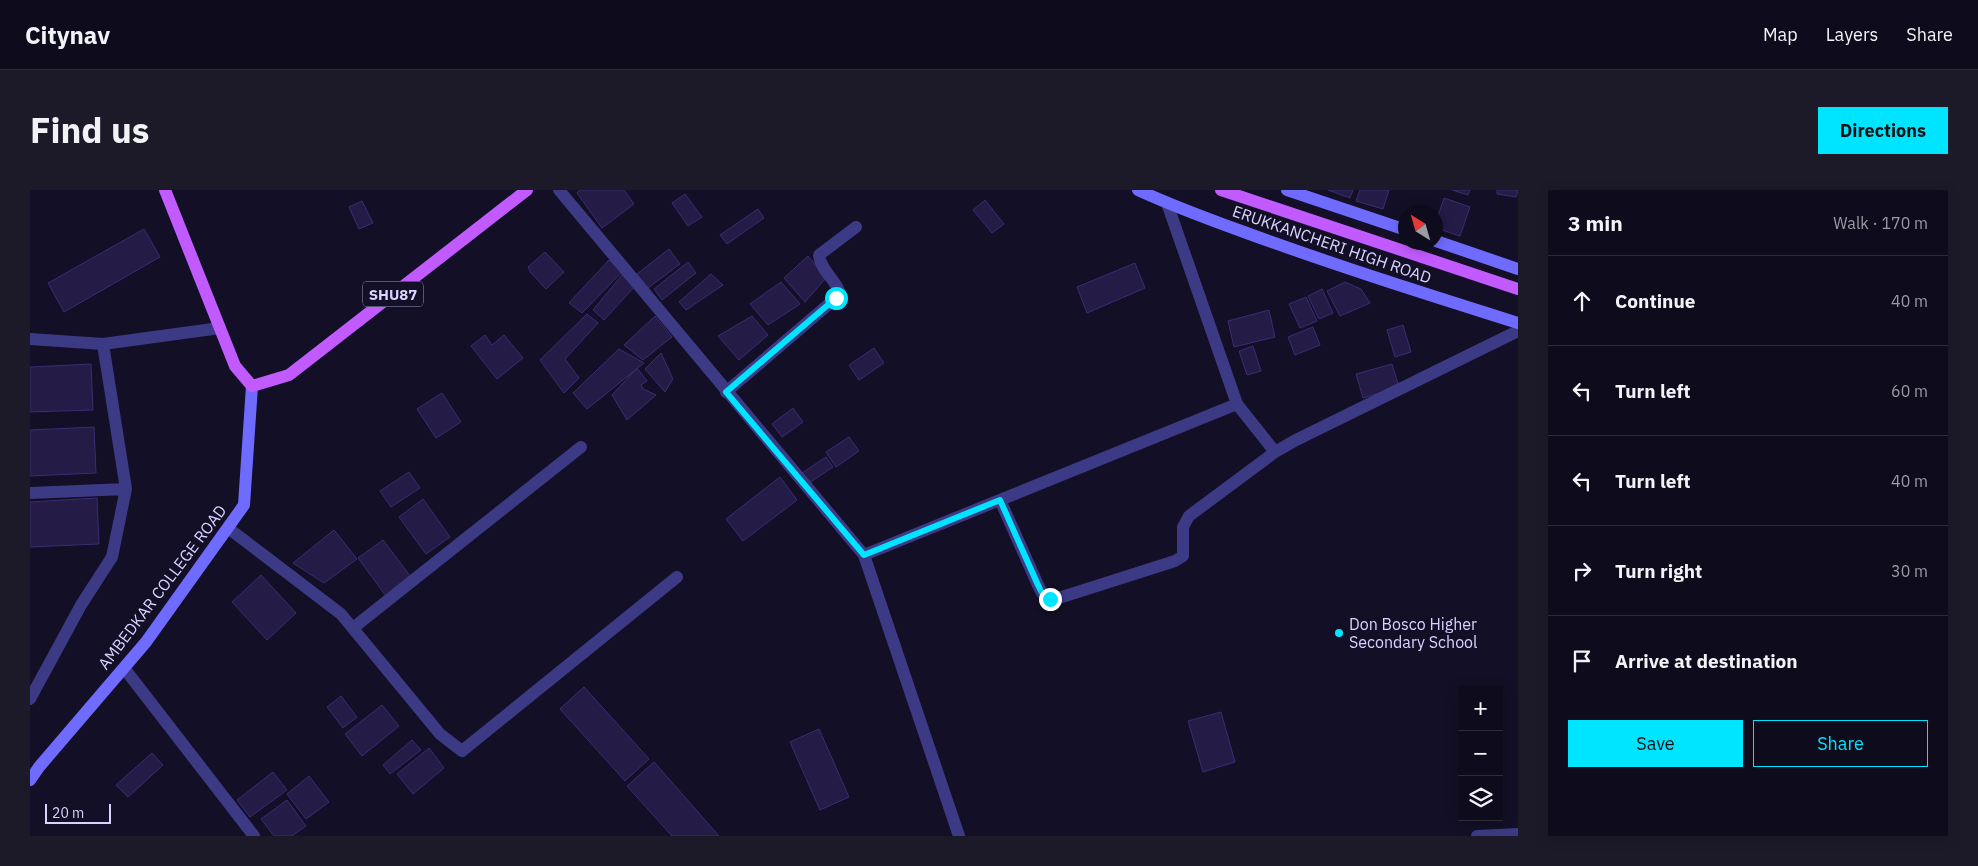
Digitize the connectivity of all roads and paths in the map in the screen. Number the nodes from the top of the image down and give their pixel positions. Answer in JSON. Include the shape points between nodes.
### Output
{"nodes":[{"id":1,"x":165,"y":190,"type":"edge"},
{"id":2,"x":527,"y":190,"type":"edge"},
{"id":3,"x":559,"y":190,"type":"edge"},
{"id":4,"x":1138,"y":190,"type":"edge"},
{"id":5,"x":1221,"y":190,"type":"edge"},
{"id":6,"x":1287,"y":190,"type":"edge"},
{"id":7,"x":1167,"y":203,"type":"junction"},
{"id":8,"x":856,"y":227,"type":"dead end"},
{"id":9,"x":1398,"y":227,"type":"edge"},
{"id":10,"x":1443,"y":242,"type":"edge"},
{"id":11,"x":1518,"y":269,"type":"edge"},
{"id":12,"x":1518,"y":289,"type":"edge"},
{"id":13,"x":1518,"y":323,"type":"edge"},
{"id":14,"x":220,"y":328,"type":"junction"},
{"id":15,"x":1518,"y":331,"type":"edge"},
{"id":16,"x":30,"y":339,"type":"edge"},
{"id":17,"x":103,"y":344,"type":"junction"},
{"id":18,"x":252,"y":386,"type":"junction"},
{"id":19,"x":726,"y":392,"type":"junction"},
{"id":20,"x":1238,"y":404,"type":"junction"},
{"id":21,"x":581,"y":447,"type":"dead end"},
{"id":22,"x":1275,"y":452,"type":"junction"},
{"id":23,"x":126,"y":489,"type":"junction"},
{"id":24,"x":30,"y":493,"type":"edge"},
{"id":25,"x":1000,"y":500,"type":"junction"},
{"id":26,"x":228,"y":528,"type":"junction"},
{"id":27,"x":864,"y":555,"type":"junction"},
{"id":28,"x":677,"y":577,"type":"dead end"},
{"id":29,"x":353,"y":628,"type":"junction"},
{"id":30,"x":124,"y":668,"type":"junction"},
{"id":31,"x":30,"y":698,"type":"edge"},
{"id":32,"x":30,"y":780,"type":"edge"},
{"id":33,"x":1518,"y":834,"type":"edge"},
{"id":34,"x":254,"y":836,"type":"edge"},
{"id":35,"x":959,"y":836,"type":"edge"},
{"id":36,"x":1477,"y":836,"type":"edge"}],
"edges":[{"from":1,"to":14,"type":"main road"},
{"from":2,"to":18,"type":"main road","number":"SHU87","via":[[289,375]]},
{"from":3,"to":19,"type":"street"},
{"from":4,"to":7,"type":"street","name":"ERUKKANCHERI HIGH ROAD"},
{"from":5,"to":12,"type":"main road"},
{"from":6,"to":9,"type":"street"},
{"from":7,"to":13,"type":"street","name":"ERUKKANCHERI HIGH ROAD","via":[[1383,281]]},
{"from":7,"to":20,"type":"street"},
{"from":8,"to":19,"type":"street","via":[[819,255],[820,262],[836,282],[839,291],[836,298]]},
{"from":10,"to":11,"type":"street"},
{"from":14,"to":17,"type":"street"},
{"from":14,"to":18,"type":"main road","via":[[235,366]]},
{"from":15,"to":22,"type":"street"},
{"from":16,"to":17,"type":"street"},
{"from":17,"to":23,"type":"street"},
{"from":18,"to":26,"type":"street","name":"AMBEDKAR COLLEGE ROAD","via":[[244,505]]},
{"from":19,"to":27,"type":"street"},
{"from":20,"to":22,"type":"street"},
{"from":20,"to":25,"type":"street"},
{"from":21,"to":29,"type":"street"},
{"from":22,"to":25,"type":"street","via":[[1189,516],[1184,526],[1183,556],[1062,597],[1050,599],[1042,593]]},
{"from":23,"to":24,"type":"street"},
{"from":23,"to":31,"type":"street","via":[[112,557],[81,605]]},
{"from":25,"to":27,"type":"street"},
{"from":26,"to":29,"type":"street","via":[[341,614]]},
{"from":26,"to":30,"type":"street","name":"AMBEDKAR COLLEGE ROAD"},
{"from":27,"to":35,"type":"street"},
{"from":28,"to":29,"type":"street","via":[[462,751],[440,734]]},
{"from":30,"to":32,"type":"street","name":"AMBEDKAR COLLEGE ROAD"},
{"from":30,"to":34,"type":"street"},
{"from":33,"to":36,"type":"street"}]}
